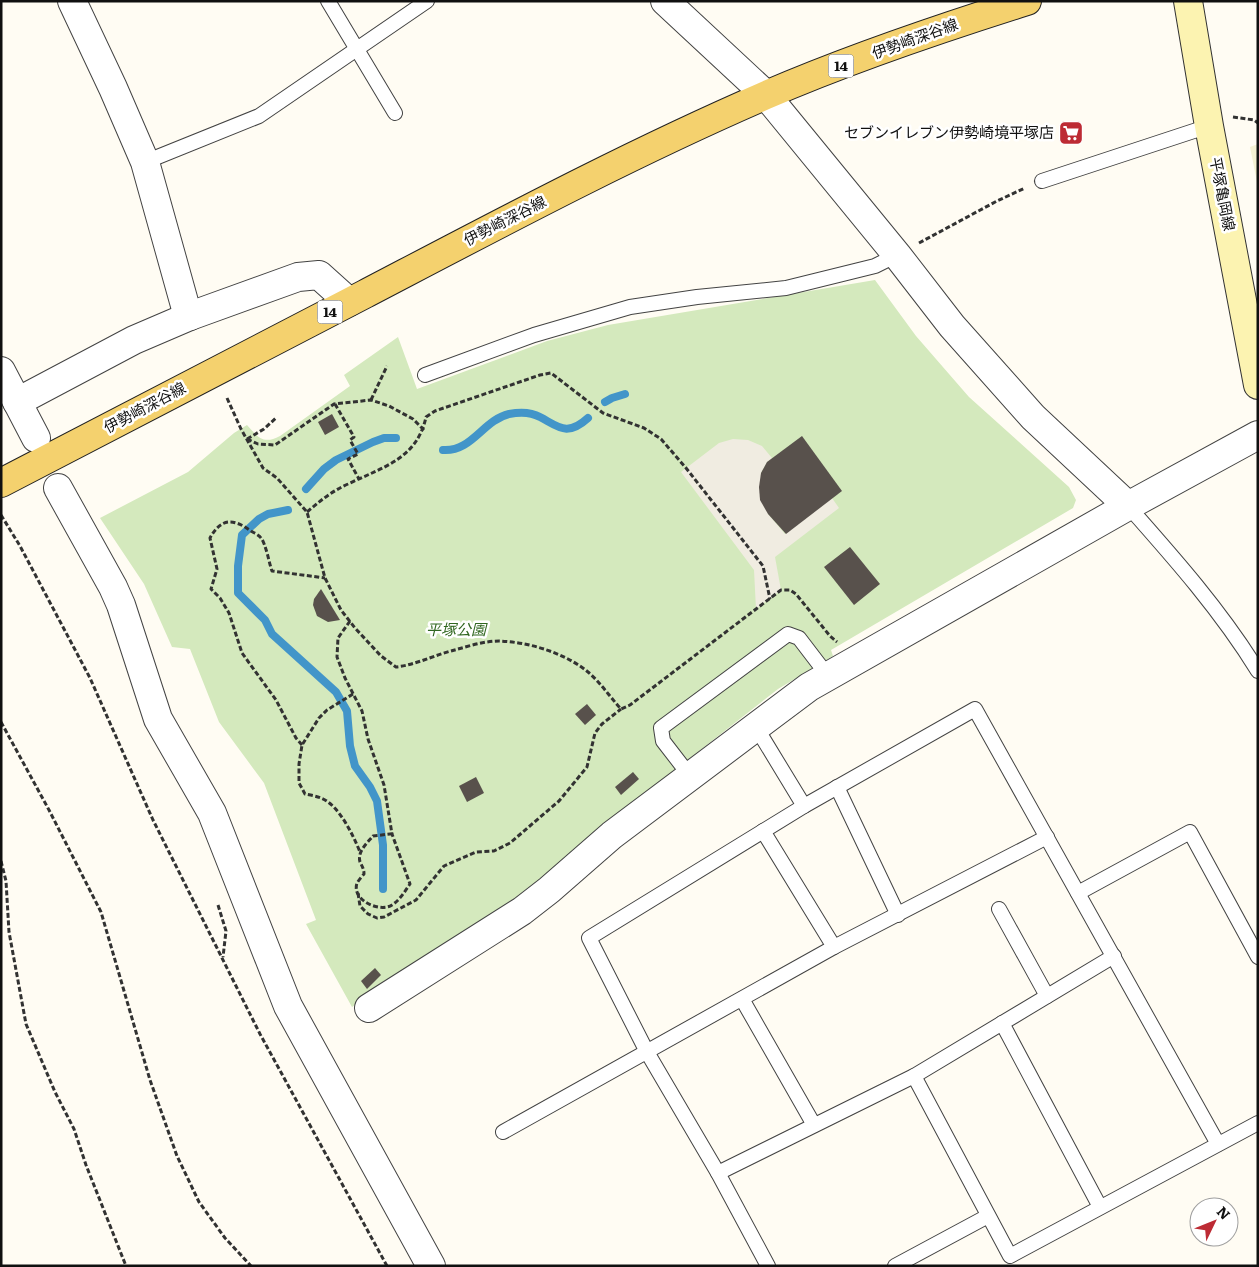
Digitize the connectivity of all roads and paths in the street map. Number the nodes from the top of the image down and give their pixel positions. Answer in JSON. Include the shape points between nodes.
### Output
{"nodes":[{"id":1,"x":72,"y":1,"type":"edge"},
{"id":2,"x":328,"y":1,"type":"edge"},
{"id":3,"x":427,"y":1,"type":"edge"},
{"id":4,"x":665,"y":1,"type":"edge"},
{"id":5,"x":1027,"y":1,"type":"edge"},
{"id":6,"x":1188,"y":1,"type":"edge"},
{"id":7,"x":358,"y":50,"type":"junction"},
{"id":8,"x":766,"y":95,"type":"junction"},
{"id":9,"x":395,"y":113,"type":"dead end"},
{"id":10,"x":1209,"y":126,"type":"junction"},
{"id":11,"x":145,"y":162,"type":"junction"},
{"id":12,"x":1042,"y":181,"type":"joint"},
{"id":13,"x":897,"y":255,"type":"junction"},
{"id":14,"x":349,"y":302,"type":"junction"},
{"id":15,"x":190,"y":316,"type":"junction"},
{"id":16,"x":387,"y":366,"type":"dead end"},
{"id":17,"x":1,"y":371,"type":"edge"},
{"id":18,"x":425,"y":375,"type":"dead end"},
{"id":19,"x":1258,"y":386,"type":"edge"},
{"id":20,"x":227,"y":398,"type":"dead end"},
{"id":21,"x":371,"y":400,"type":"junction"},
{"id":22,"x":17,"y":402,"type":"junction"},
{"id":23,"x":334,"y":404,"type":"junction"},
{"id":24,"x":278,"y":417,"type":"dead end"},
{"id":25,"x":424,"y":430,"type":"junction"},
{"id":26,"x":1258,"y":435,"type":"edge"},
{"id":27,"x":36,"y":438,"type":"dead end"},
{"id":28,"x":247,"y":439,"type":"junction"},
{"id":29,"x":359,"y":479,"type":"junction"},
{"id":30,"x":1,"y":483,"type":"edge"},
{"id":31,"x":58,"y":488,"type":"dead end"},
{"id":32,"x":1128,"y":506,"type":"junction"},
{"id":33,"x":307,"y":512,"type":"junction"},
{"id":34,"x":1,"y":515,"type":"edge"},
{"id":35,"x":325,"y":578,"type":"junction"},
{"id":36,"x":770,"y":598,"type":"junction"},
{"id":37,"x":350,"y":621,"type":"junction"},
{"id":38,"x":844,"y":648,"type":"dead end"},
{"id":39,"x":1258,"y":671,"type":"edge"},
{"id":40,"x":828,"y":676,"type":"junction"},
{"id":41,"x":352,"y":694,"type":"junction"},
{"id":42,"x":621,"y":709,"type":"junction"},
{"id":43,"x":1,"y":722,"type":"edge"},
{"id":44,"x":756,"y":727,"type":"junction"},
{"id":45,"x":302,"y":745,"type":"junction"},
{"id":46,"x":690,"y":776,"type":"junction"},
{"id":47,"x":837,"y":787,"type":"junction"},
{"id":48,"x":804,"y":806,"type":"junction"},
{"id":49,"x":763,"y":831,"type":"junction"},
{"id":50,"x":391,"y":834,"type":"junction"},
{"id":51,"x":1047,"y":837,"type":"junction"},
{"id":52,"x":360,"y":852,"type":"junction"},
{"id":53,"x":1,"y":861,"type":"edge"},
{"id":54,"x":358,"y":893,"type":"junction"},
{"id":55,"x":1078,"y":893,"type":"junction"},
{"id":56,"x":999,"y":909,"type":"dead end"},
{"id":57,"x":898,"y":915,"type":"junction"},
{"id":58,"x":834,"y":947,"type":"junction"},
{"id":59,"x":1114,"y":956,"type":"junction"},
{"id":60,"x":1258,"y":957,"type":"edge"},
{"id":61,"x":1047,"y":996,"type":"junction"},
{"id":62,"x":742,"y":999,"type":"junction"},
{"id":63,"x":369,"y":1008,"type":"dead end"},
{"id":64,"x":1002,"y":1023,"type":"junction"},
{"id":65,"x":647,"y":1052,"type":"junction"},
{"id":66,"x":914,"y":1076,"type":"junction"},
{"id":67,"x":1258,"y":1123,"type":"edge"},
{"id":68,"x":814,"y":1125,"type":"junction"},
{"id":69,"x":503,"y":1132,"type":"dead end"},
{"id":70,"x":1218,"y":1144,"type":"junction"},
{"id":71,"x":718,"y":1173,"type":"junction"},
{"id":72,"x":1100,"y":1207,"type":"junction"},
{"id":73,"x":988,"y":1216,"type":"junction"},
{"id":74,"x":126,"y":1266,"type":"edge"},
{"id":75,"x":251,"y":1266,"type":"edge"},
{"id":76,"x":387,"y":1266,"type":"edge"},
{"id":77,"x":431,"y":1266,"type":"edge"},
{"id":78,"x":768,"y":1266,"type":"edge"},
{"id":79,"x":894,"y":1266,"type":"edge"}],
"edges":[{"from":1,"to":11,"type":"street"},
{"from":2,"to":7,"type":"lane"},
{"from":3,"to":7,"type":"lane"},
{"from":4,"to":8,"type":"street"},
{"from":5,"to":8,"type":"main road","name":"伊勢崎深谷線","number":"14","via":[[927,34]]},
{"from":6,"to":10,"type":"main road","name":"平塚亀岡線"},
{"from":7,"to":9,"type":"lane"},
{"from":7,"to":11,"type":"lane","via":[[260,116]]},
{"from":8,"to":13,"type":"street"},
{"from":8,"to":14,"type":"main road","name":"伊勢崎深谷線","number":"14","via":[[661,142]]},
{"from":10,"to":12,"type":"lane"},
{"from":10,"to":19,"type":"main road","name":"平塚亀岡線"},
{"from":11,"to":15,"type":"street"},
{"from":12,"to":13,"type":"path","via":[[997,201]]},
{"from":13,"to":18,"type":"lane","via":[[875,266],[786,288],[630,307],[534,335]]},
{"from":13,"to":32,"type":"street","via":[[952,326],[1033,417]]},
{"from":14,"to":15,"type":"street","via":[[319,275],[298,277]]},
{"from":14,"to":30,"type":"main road","name":"伊勢崎深谷線","number":"14"},
{"from":15,"to":22,"type":"street","via":[[134,340]]},
{"from":16,"to":21,"type":"path"},
{"from":17,"to":22,"type":"street"},
{"from":20,"to":28,"type":"path"},
{"from":21,"to":23,"type":"path"},
{"from":21,"to":25,"type":"path","via":[[413,419]]},
{"from":22,"to":27,"type":"street"},
{"from":23,"to":28,"type":"path","via":[[275,445],[258,444]]},
{"from":23,"to":29,"type":"path","via":[[354,437],[350,440],[358,454],[348,459]]},
{"from":24,"to":28,"type":"path"},
{"from":25,"to":29,"type":"path","via":[[401,458]]},
{"from":25,"to":36,"type":"path","via":[[426,417],[435,411],[552,373],[603,413],[644,428],[660,438],[763,566]]},
{"from":26,"to":32,"type":"street"},
{"from":28,"to":33,"type":"path","via":[[263,468],[277,478]]},
{"from":29,"to":33,"type":"path","via":[[323,498]]},
{"from":31,"to":77,"type":"street","via":[[113,587],[158,719],[212,813],[288,1006]]},
{"from":32,"to":39,"type":"lane","via":[[1211,602]]},
{"from":32,"to":40,"type":"street"},
{"from":33,"to":35,"type":"path"},
{"from":34,"to":76,"type":"path","via":[[90,678],[153,820],[260,1034]]},
{"from":35,"to":37,"type":"path"},
{"from":35,"to":45,"type":"path","via":[[272,571],[260,537],[242,524],[233,521],[223,523],[210,538],[217,569],[212,589],[228,613],[242,653],[276,700]]},
{"from":36,"to":38,"type":"path","via":[[781,590],[796,594]]},
{"from":36,"to":42,"type":"path"},
{"from":37,"to":41,"type":"path","via":[[338,638],[337,657]]},
{"from":37,"to":42,"type":"path","via":[[381,656],[396,667],[491,642],[530,645],[564,657],[588,672]]},
{"from":40,"to":44,"type":"street"},
{"from":40,"to":46,"type":"lane","via":[[799,638],[788,634],[661,728],[663,741]]},
{"from":41,"to":45,"type":"path","via":[[319,718]]},
{"from":41,"to":50,"type":"path","via":[[362,711],[384,785],[392,822]]},
{"from":42,"to":54,"type":"path","via":[[595,733],[587,767],[559,801],[510,843],[494,851],[476,852],[444,866],[416,900],[384,917],[376,918],[364,910]]},
{"from":43,"to":75,"type":"path","via":[[101,912],[150,1080],[177,1156],[199,1202],[225,1238]]},
{"from":44,"to":46,"type":"street"},
{"from":44,"to":48,"type":"lane"},
{"from":45,"to":52,"type":"path","via":[[299,783],[305,794],[321,798],[333,806],[353,835]]},
{"from":46,"to":63,"type":"street","via":[[612,835],[522,911]]},
{"from":47,"to":48,"type":"lane"},
{"from":47,"to":51,"type":"lane","via":[[976,709]]},
{"from":47,"to":57,"type":"lane"},
{"from":48,"to":49,"type":"lane"},
{"from":49,"to":58,"type":"lane"},
{"from":49,"to":65,"type":"lane","via":[[589,938]]},
{"from":50,"to":52,"type":"path","via":[[373,836]]},
{"from":50,"to":54,"type":"path","via":[[410,884],[391,906],[382,908],[362,900]]},
{"from":51,"to":55,"type":"lane"},
{"from":51,"to":57,"type":"lane"},
{"from":52,"to":54,"type":"path","via":[[364,874],[357,884]]},
{"from":53,"to":74,"type":"path","via":[[6,882],[9,932],[26,1024],[54,1092],[74,1129]]},
{"from":55,"to":59,"type":"lane"},
{"from":55,"to":60,"type":"lane","via":[[1190,832]]},
{"from":56,"to":61,"type":"lane"},
{"from":57,"to":58,"type":"lane"},
{"from":58,"to":62,"type":"lane"},
{"from":59,"to":61,"type":"lane"},
{"from":59,"to":70,"type":"lane"},
{"from":61,"to":64,"type":"lane"},
{"from":62,"to":65,"type":"lane"},
{"from":62,"to":68,"type":"lane"},
{"from":64,"to":66,"type":"lane"},
{"from":64,"to":72,"type":"lane"},
{"from":65,"to":69,"type":"lane"},
{"from":65,"to":71,"type":"lane"},
{"from":66,"to":68,"type":"lane"},
{"from":66,"to":73,"type":"lane"},
{"from":67,"to":70,"type":"lane"},
{"from":68,"to":71,"type":"lane"},
{"from":70,"to":72,"type":"lane"},
{"from":71,"to":78,"type":"lane"},
{"from":72,"to":73,"type":"lane","via":[[1010,1256]]},
{"from":73,"to":79,"type":"lane"}]}
